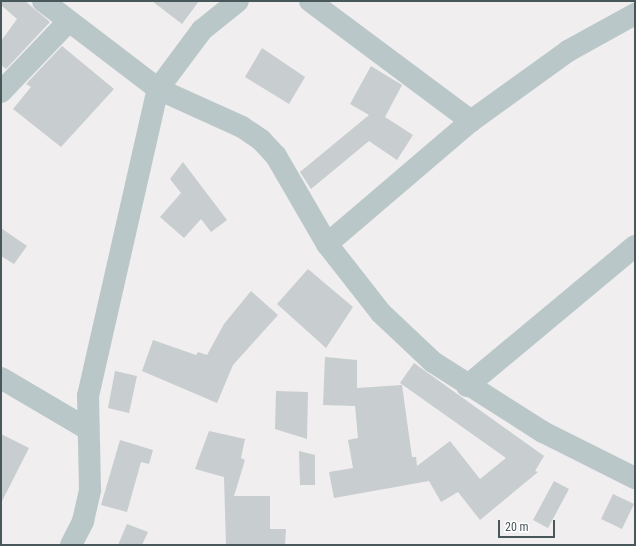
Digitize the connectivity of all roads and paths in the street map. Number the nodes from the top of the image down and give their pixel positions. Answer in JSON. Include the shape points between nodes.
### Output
{"nodes":[{"id":1,"x":43,"y":1,"type":"edge"},
{"id":2,"x":238,"y":1,"type":"edge"},
{"id":3,"x":310,"y":1,"type":"edge"},
{"id":4,"x":635,"y":14,"type":"edge"},
{"id":5,"x":68,"y":22,"type":"junction"},
{"id":6,"x":158,"y":89,"type":"junction"},
{"id":7,"x":1,"y":92,"type":"edge"},
{"id":8,"x":471,"y":122,"type":"junction"},
{"id":9,"x":327,"y":244,"type":"junction"},
{"id":10,"x":635,"y":246,"type":"edge"},
{"id":11,"x":3,"y":384,"type":"edge"},
{"id":12,"x":467,"y":386,"type":"junction"},
{"id":13,"x":86,"y":428,"type":"junction"},
{"id":14,"x":635,"y":478,"type":"edge"},
{"id":15,"x":72,"y":545,"type":"edge"}],
"edges":[{"from":1,"to":5,"type":"street"},
{"from":2,"to":6,"type":"street","via":[[202,30]]},
{"from":3,"to":8,"type":"street"},
{"from":4,"to":8,"type":"street","via":[[568,51]]},
{"from":5,"to":6,"type":"street"},
{"from":5,"to":7,"type":"street"},
{"from":6,"to":9,"type":"street","via":[[261,140],[276,156]]},
{"from":6,"to":13,"type":"street","via":[[88,396]]},
{"from":8,"to":9,"type":"street"},
{"from":9,"to":12,"type":"street","via":[[380,313],[433,362]]},
{"from":10,"to":12,"type":"street"},
{"from":11,"to":13,"type":"street"},
{"from":12,"to":14,"type":"street","via":[[543,432]]},
{"from":13,"to":15,"type":"street","via":[[90,490],[83,521]]}]}
